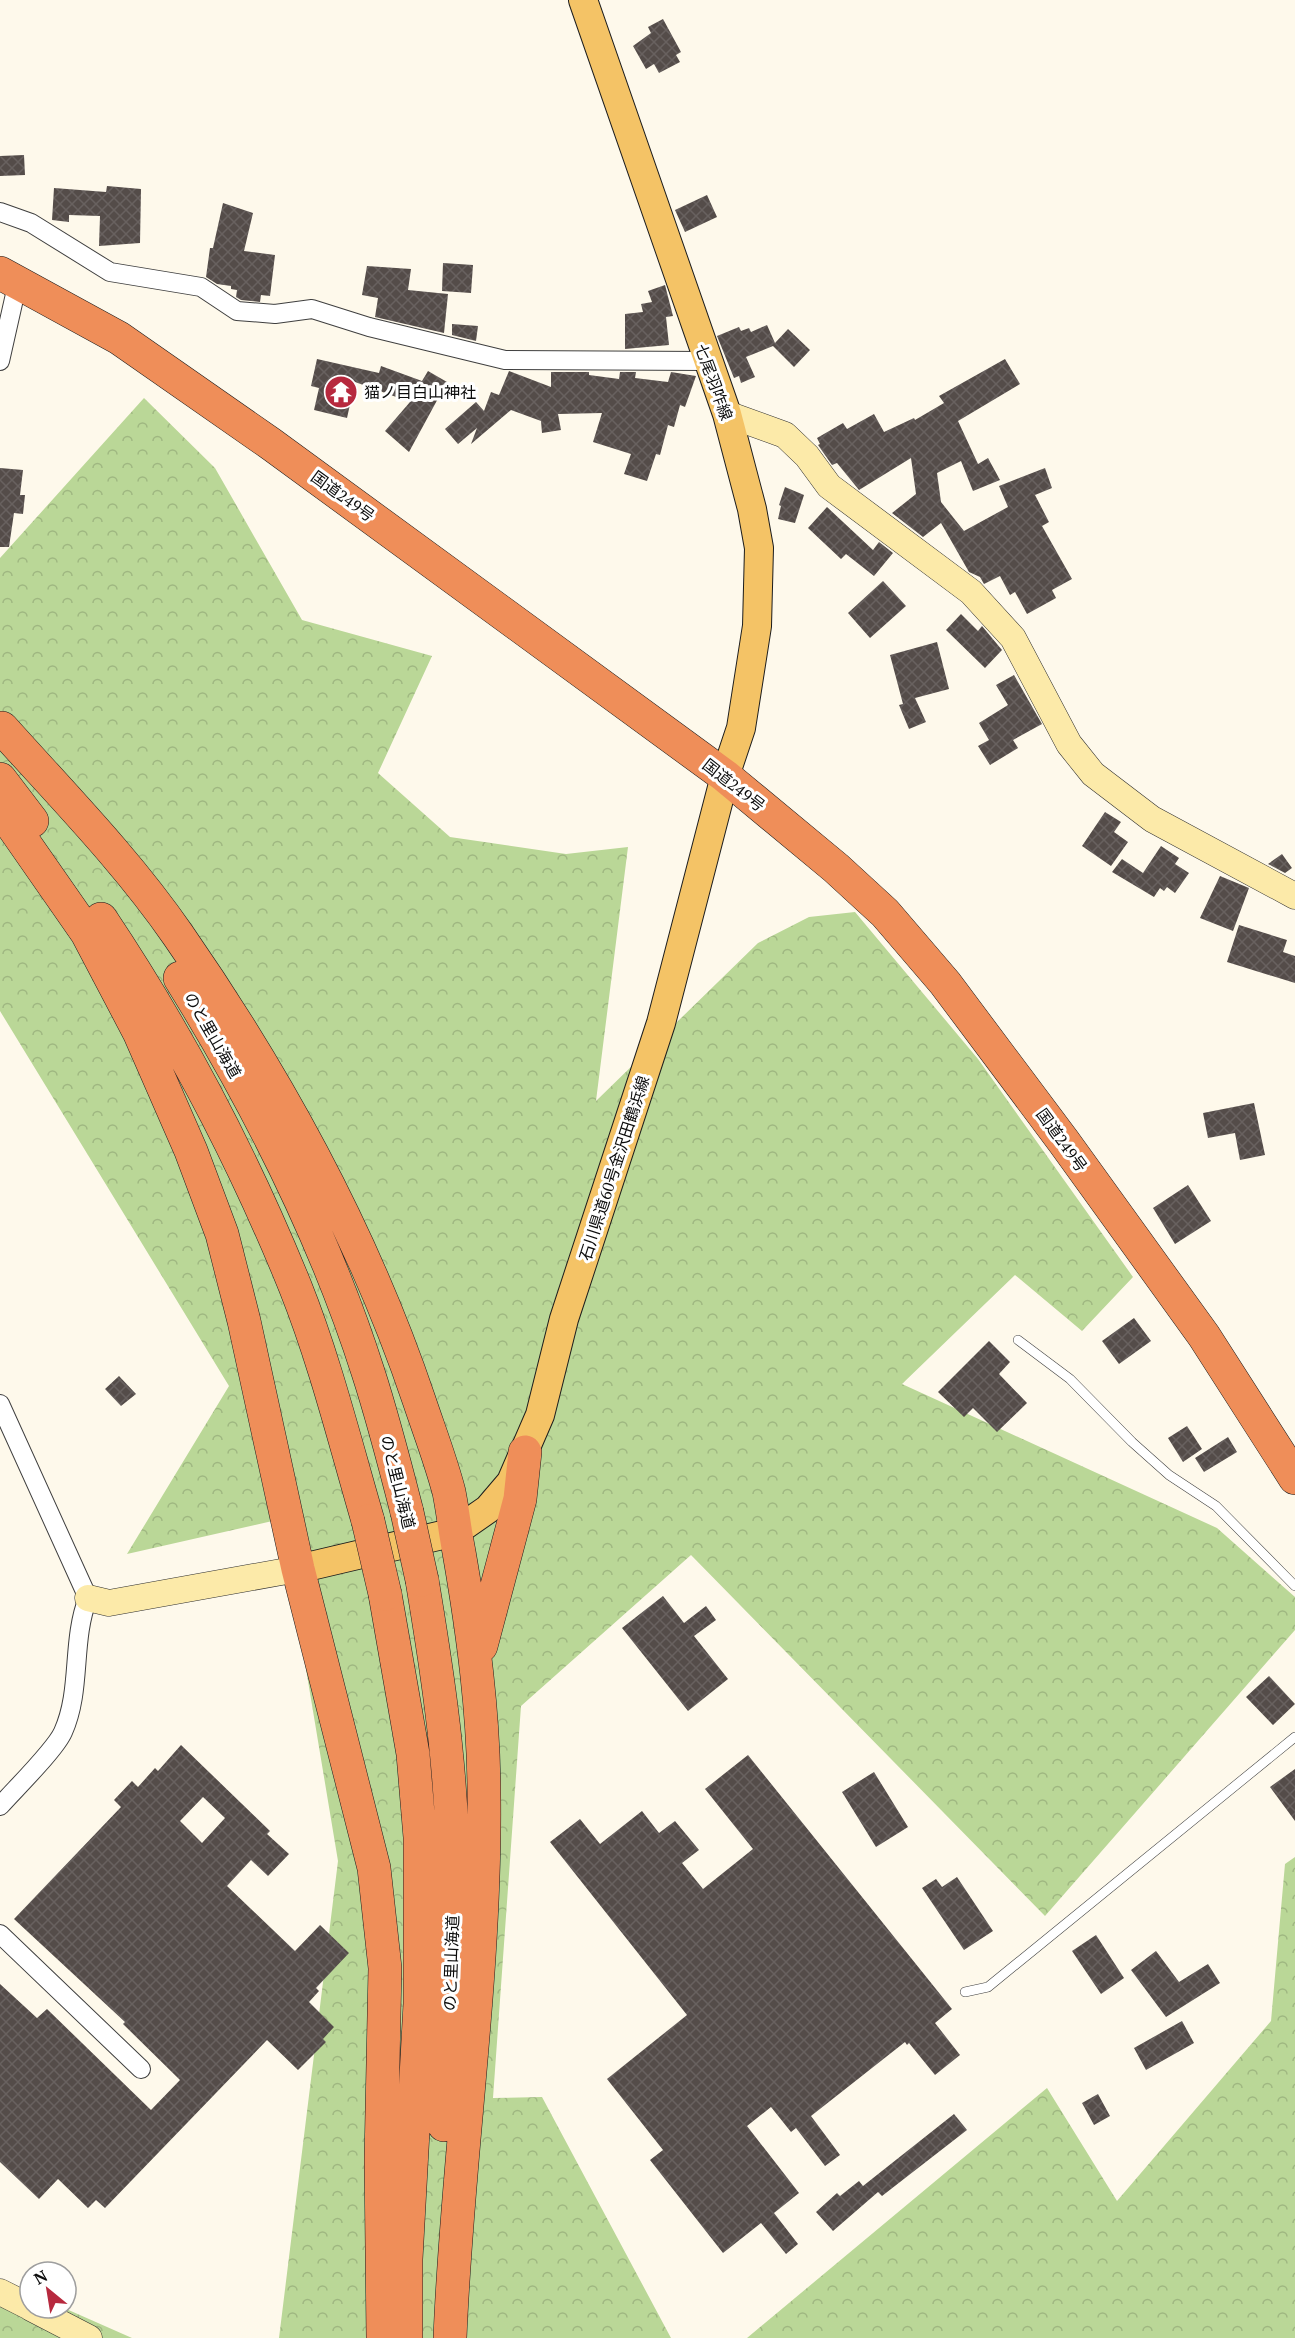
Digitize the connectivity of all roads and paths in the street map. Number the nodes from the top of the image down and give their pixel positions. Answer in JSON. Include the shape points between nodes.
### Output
{"nodes":[{"id":1,"x":583,"y":0,"type":"edge"},
{"id":2,"x":0,"y":212,"type":"edge"},
{"id":3,"x":9,"y":277,"type":"edge"},
{"id":4,"x":0,"y":361,"type":"edge"},
{"id":5,"x":706,"y":361,"type":"junction"},
{"id":6,"x":727,"y":414,"type":"junction"},
{"id":7,"x":1,"y":727,"type":"edge"},
{"id":8,"x":725,"y":776,"type":"junction"},
{"id":9,"x":0,"y":779,"type":"edge"},
{"id":10,"x":0,"y":808,"type":"edge"},
{"id":11,"x":1295,"y":896,"type":"edge"},
{"id":12,"x":1018,"y":1340,"type":"dead end"},
{"id":13,"x":0,"y":1404,"type":"edge"},
{"id":14,"x":525,"y":1452,"type":"junction"},
{"id":15,"x":1295,"y":1478,"type":"edge"},
{"id":16,"x":455,"y":1532,"type":"junction"},
{"id":17,"x":298,"y":1569,"type":"junction"},
{"id":18,"x":1295,"y":1586,"type":"edge"},
{"id":19,"x":88,"y":1598,"type":"junction"},
{"id":20,"x":477,"y":1675,"type":"junction"},
{"id":21,"x":1295,"y":1737,"type":"edge"},
{"id":22,"x":0,"y":1806,"type":"edge"},
{"id":23,"x":0,"y":1935,"type":"edge"},
{"id":24,"x":965,"y":1992,"type":"dead end"},
{"id":25,"x":141,"y":2069,"type":"dead end"},
{"id":26,"x":0,"y":2292,"type":"edge"},
{"id":27,"x":18,"y":2301,"type":"edge"},
{"id":28,"x":54,"y":2320,"type":"edge"},
{"id":29,"x":89,"y":2338,"type":"edge"},
{"id":30,"x":384,"y":2338,"type":"edge"},
{"id":31,"x":405,"y":2338,"type":"edge"},
{"id":32,"x":437,"y":2338,"type":"edge"},
{"id":33,"x":450,"y":2338,"type":"edge"}],
"edges":[{"from":1,"to":5,"type":"main road","name":"七尾羽咋線"},
{"from":2,"to":5,"type":"street","via":[[31,224],[110,273],[201,287],[237,311],[274,314],[312,309],[505,360]]},
{"from":3,"to":4,"type":"street"},
{"from":3,"to":8,"type":"highway","name":"国道249号","via":[[119,338],[272,444]]},
{"from":5,"to":6,"type":"main road","name":"七尾羽咋線"},
{"from":6,"to":8,"type":"main road","name":"七尾羽咋線","via":[[759,548],[757,626],[741,728]]},
{"from":6,"to":11,"type":"street","via":[[785,435],[829,486],[971,592],[1013,638],[1069,744],[1093,774],[1152,819]]},
{"from":7,"to":16,"type":"highway","via":[[109,848],[177,933],[301,1129],[336,1197],[402,1350],[449,1492]]},
{"from":7,"to":32,"type":"highway","name":"のと里山海道","bridge":true,"via":[[150,929],[254,1108],[331,1272],[367,1370],[407,1512],[435,1656],[452,1833],[453,1929]]},
{"from":8,"to":14,"type":"main road","name":"石川県道60号金沢田鶴浜線","via":[[661,1023],[564,1319],[540,1415]]},
{"from":8,"to":15,"type":"highway","name":"国道249号","via":[[885,913],[945,983],[1204,1336]]},
{"from":9,"to":31,"type":"highway","name":"のと里山海道","bridge":true,"via":[[80,887],[140,980],[188,1062],[258,1200],[303,1309],[368,1521],[413,1754],[420,1837],[420,2004]]},
{"from":10,"to":17,"type":"highway","via":[[87,933],[140,1032],[191,1150],[222,1234]]},
{"from":12,"to":18,"type":"lane","via":[[1070,1379],[1169,1475],[1215,1506]]},
{"from":13,"to":19,"type":"street"},
{"from":14,"to":16,"type":"main road","name":"石川県道60号金沢田鶴浜線","via":[[511,1482],[488,1509]]},
{"from":14,"to":20,"type":"highway","via":[[520,1499],[482,1637]]},
{"from":16,"to":17,"type":"main road"},
{"from":16,"to":20,"type":"highway"},
{"from":17,"to":19,"type":"street","via":[[109,1603]]},
{"from":17,"to":30,"type":"highway","via":[[358,1797],[375,1879],[385,1968],[381,2159]]},
{"from":19,"to":22,"type":"street","via":[[80,1619],[72,1708],[62,1735]]},
{"from":20,"to":33,"type":"highway","via":[[484,1794],[480,1978],[460,2160]]},
{"from":21,"to":24,"type":"lane","via":[[988,1987]]},
{"from":23,"to":25,"type":"street"},
{"from":26,"to":27,"type":"street"},
{"from":28,"to":29,"type":"street"}]}
